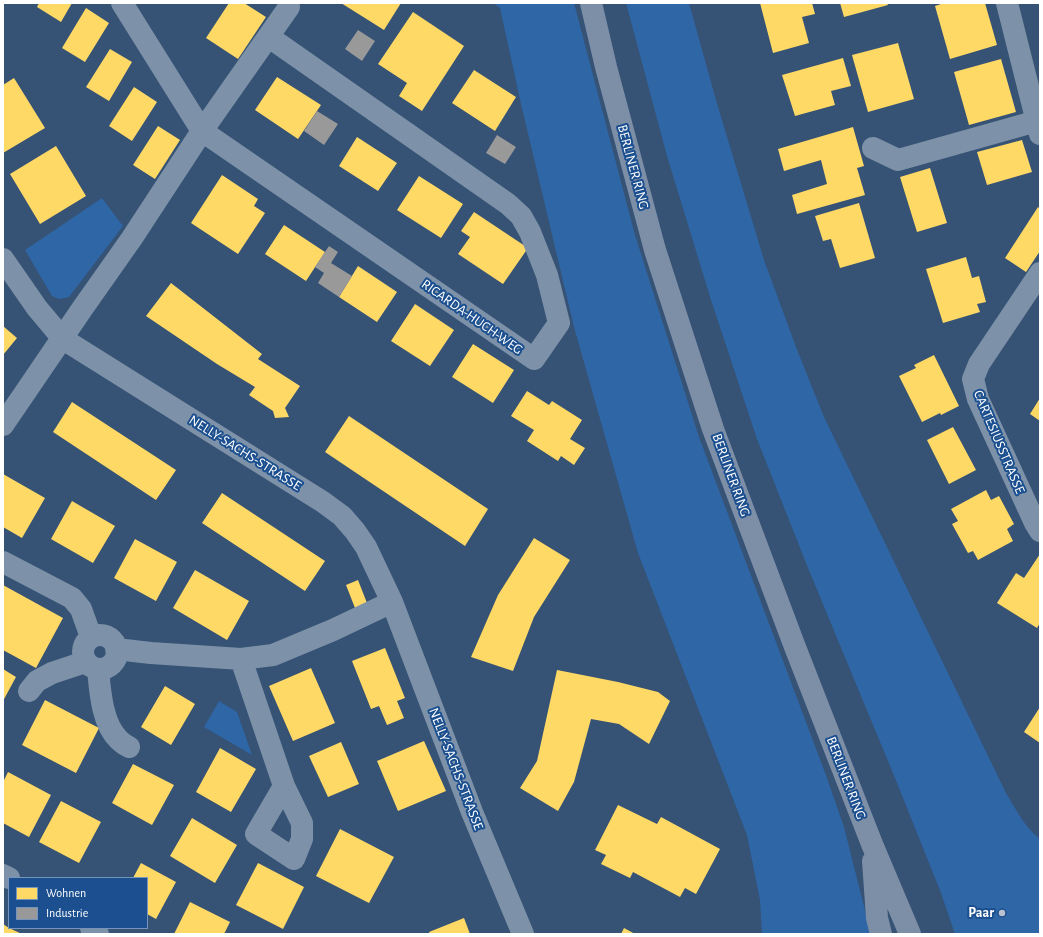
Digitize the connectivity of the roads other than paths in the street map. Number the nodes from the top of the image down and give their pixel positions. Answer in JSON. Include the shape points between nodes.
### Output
{"nodes":[{"id":1,"x":122,"y":3,"type":"edge"},
{"id":2,"x":591,"y":3,"type":"edge"},
{"id":3,"x":1007,"y":3,"type":"edge"},
{"id":4,"x":289,"y":7,"type":"dead end"},
{"id":5,"x":269,"y":37,"type":"junction"},
{"id":6,"x":1038,"y":128,"type":"edge"},
{"id":7,"x":202,"y":131,"type":"junction"},
{"id":8,"x":873,"y":148,"type":"dead end"},
{"id":9,"x":3,"y":259,"type":"edge"},
{"id":10,"x":1040,"y":273,"type":"edge"},
{"id":11,"x":63,"y":339,"type":"junction"},
{"id":12,"x":3,"y":426,"type":"edge"},
{"id":13,"x":1040,"y":531,"type":"edge"},
{"id":14,"x":3,"y":562,"type":"edge"},
{"id":15,"x":392,"y":602,"type":"junction"},
{"id":16,"x":91,"y":637,"type":"junction"},
{"id":17,"x":116,"y":649,"type":"junction"},
{"id":18,"x":241,"y":659,"type":"junction"},
{"id":19,"x":92,"y":665,"type":"junction"},
{"id":20,"x":29,"y":692,"type":"dead end"},
{"id":21,"x":129,"y":747,"type":"dead end"},
{"id":22,"x":284,"y":786,"type":"dead end"},
{"id":23,"x":872,"y":844,"type":"junction"},
{"id":24,"x":523,"y":934,"type":"edge"},
{"id":25,"x":881,"y":934,"type":"edge"},
{"id":26,"x":910,"y":934,"type":"edge"}],
"edges":[{"from":1,"to":7,"type":"street","name":"RICARDA-HUCH-WEG"},
{"from":2,"to":23,"type":"main road","name":"BERLINER RING","via":[[655,250],[713,429]]},
{"from":3,"to":6,"type":"street"},
{"from":4,"to":5,"type":"street"},
{"from":5,"to":7,"type":"street"},
{"from":5,"to":7,"type":"street","name":"RICARDA-HUCH-WEG","via":[[521,216],[547,275],[559,323],[534,359]]},
{"from":6,"to":8,"type":"street","via":[[898,160]]},
{"from":7,"to":11,"type":"street"},
{"from":9,"to":11,"type":"street","name":"NELLY-SACHS-STRASSE","via":[[36,308]]},
{"from":10,"to":13,"type":"street","name":"CARTESIUSSTRASSE","via":[[979,364],[973,379],[978,399]]},
{"from":11,"to":12,"type":"street"},
{"from":11,"to":15,"type":"street","name":"NELLY-SACHS-STRASSE","via":[[342,516],[366,547]]},
{"from":14,"to":16,"type":"street","via":[[72,598],[81,609]]},
{"from":15,"to":18,"type":"street","via":[[273,655]]},
{"from":15,"to":24,"type":"street","name":"NELLY-SACHS-STRASSE","via":[[472,812]]},
{"from":16,"to":17,"type":"street","via":[[107,637]]},
{"from":16,"to":19,"type":"street","via":[[82,651]]},
{"from":17,"to":18,"type":"street"},
{"from":17,"to":19,"type":"street","via":[[112,664],[104,669]]},
{"from":18,"to":22,"type":"street"},
{"from":19,"to":20,"type":"street","via":[[52,673],[37,681]]},
{"from":19,"to":21,"type":"street","via":[[111,729],[118,739]]},
{"from":23,"to":25,"type":"main road","via":[[877,918]]},
{"from":23,"to":26,"type":"main road","name":"BERLINER RING"}]}
